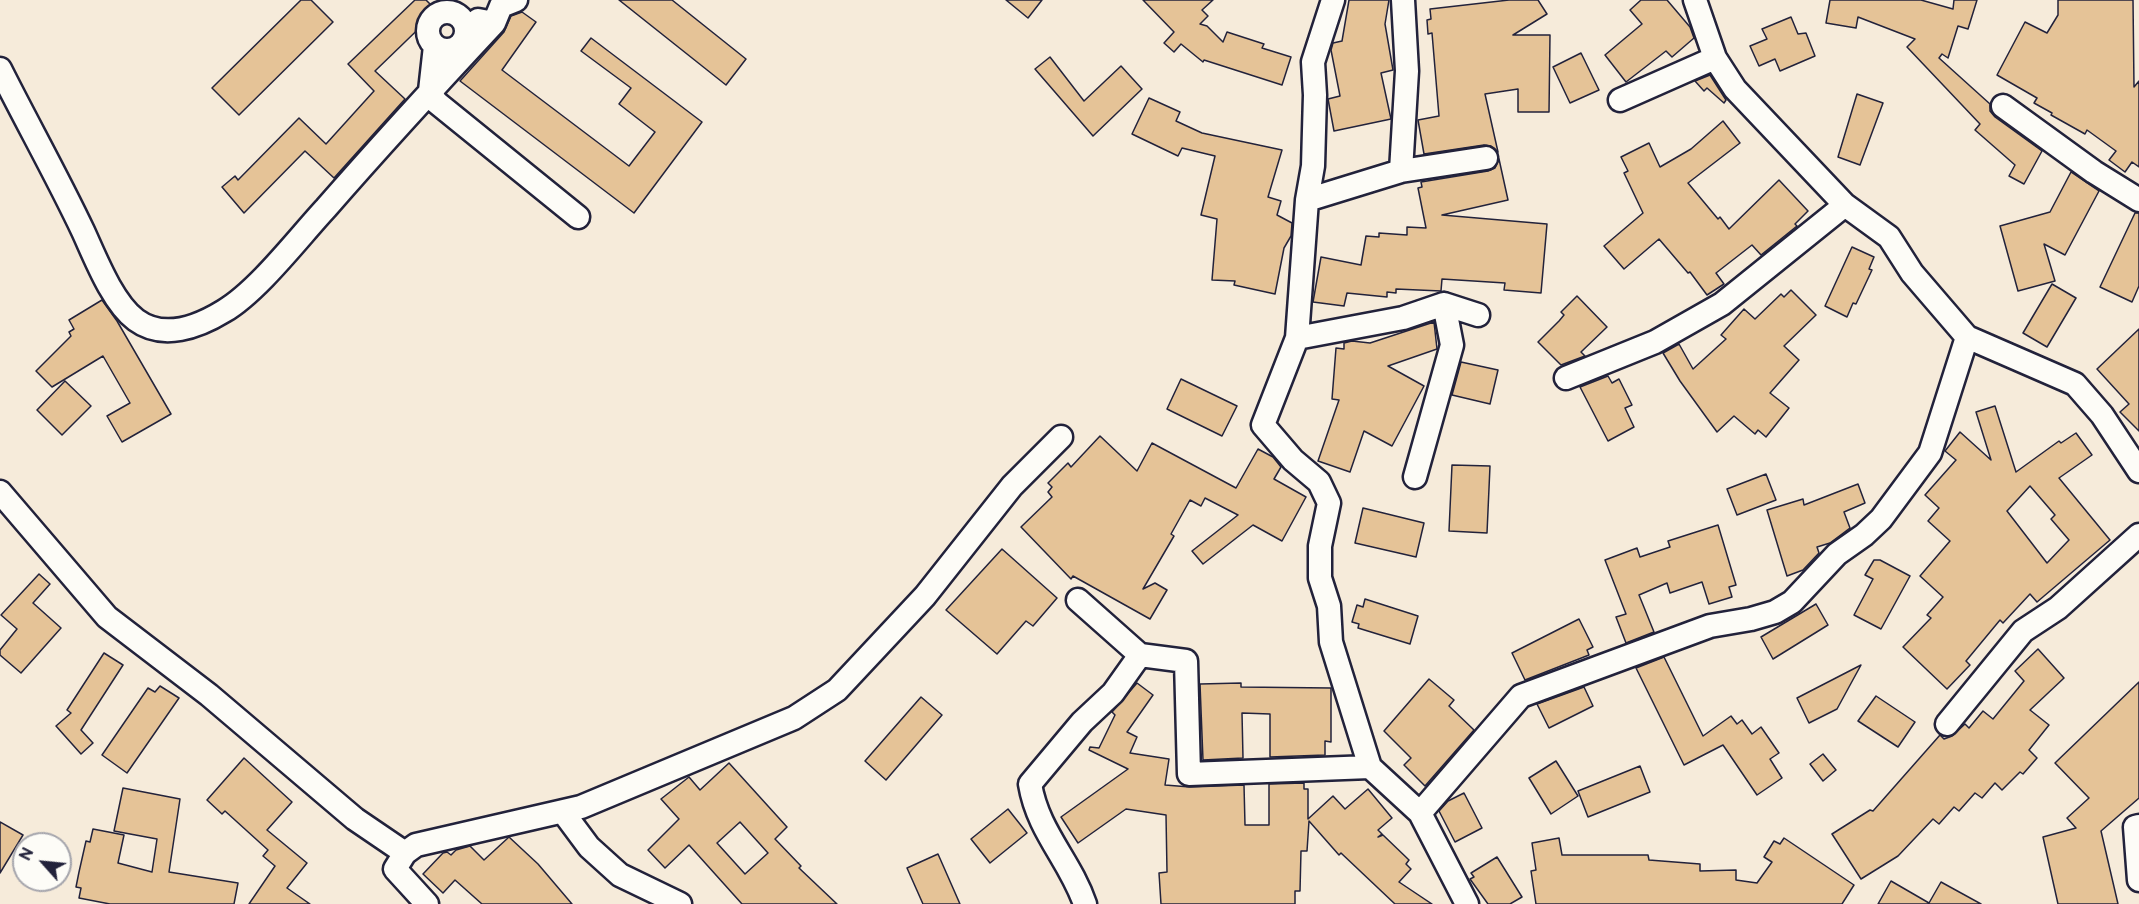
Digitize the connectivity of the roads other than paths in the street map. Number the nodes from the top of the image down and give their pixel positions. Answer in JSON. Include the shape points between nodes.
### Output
{"nodes":[{"id":1,"x":516,"y":0,"type":"edge"},
{"id":2,"x":1333,"y":0,"type":"edge"},
{"id":3,"x":1403,"y":0,"type":"edge"},
{"id":4,"x":1695,"y":0,"type":"edge"},
{"id":5,"x":494,"y":23,"type":"junction"},
{"id":6,"x":1715,"y":58,"type":"junction"},
{"id":7,"x":0,"y":69,"type":"edge"},
{"id":8,"x":430,"y":91,"type":"junction"},
{"id":9,"x":1620,"y":100,"type":"dead end"},
{"id":10,"x":2003,"y":106,"type":"dead end"},
{"id":11,"x":1486,"y":158,"type":"dead end"},
{"id":12,"x":1401,"y":171,"type":"junction"},
{"id":13,"x":1307,"y":200,"type":"junction"},
{"id":14,"x":2139,"y":200,"type":"edge"},
{"id":15,"x":1845,"y":205,"type":"junction"},
{"id":16,"x":578,"y":217,"type":"dead end"},
{"id":17,"x":1444,"y":304,"type":"junction"},
{"id":18,"x":1478,"y":315,"type":"dead end"},
{"id":19,"x":1967,"y":337,"type":"junction"},
{"id":20,"x":1297,"y":338,"type":"junction"},
{"id":21,"x":1566,"y":378,"type":"dead end"},
{"id":22,"x":1061,"y":437,"type":"dead end"},
{"id":23,"x":2139,"y":471,"type":"edge"},
{"id":24,"x":1415,"y":477,"type":"dead end"},
{"id":25,"x":0,"y":492,"type":"edge"},
{"id":26,"x":2139,"y":535,"type":"edge"},
{"id":27,"x":1078,"y":600,"type":"dead end"},
{"id":28,"x":1140,"y":655,"type":"junction"},
{"id":29,"x":1947,"y":724,"type":"dead end"},
{"id":30,"x":1370,"y":767,"type":"junction"},
{"id":31,"x":562,"y":812,"type":"junction"},
{"id":32,"x":1420,"y":813,"type":"junction"},
{"id":33,"x":2139,"y":826,"type":"edge"},
{"id":34,"x":405,"y":853,"type":"junction"},
{"id":35,"x":2139,"y":880,"type":"edge"},
{"id":36,"x":427,"y":904,"type":"edge"},
{"id":37,"x":680,"y":904,"type":"edge"},
{"id":38,"x":1085,"y":904,"type":"edge"},
{"id":39,"x":1467,"y":904,"type":"edge"}],
"edges":[{"from":1,"to":5,"type":"street","via":[[501,6]]},
{"from":2,"to":13,"type":"street","via":[[1313,62],[1313,166]]},
{"from":3,"to":12,"type":"street","via":[[1407,71]]},
{"from":4,"to":6,"type":"street"},
{"from":5,"to":8,"type":"street"},
{"from":5,"to":8,"type":"street","via":[[462,19],[466,32],[460,45],[448,50],[435,46]]},
{"from":6,"to":9,"type":"street"},
{"from":6,"to":15,"type":"street","via":[[1735,89]]},
{"from":7,"to":8,"type":"street","via":[[97,263],[124,308],[151,329],[169,331],[214,317],[241,298]]},
{"from":8,"to":16,"type":"street","via":[[436,102]]},
{"from":10,"to":14,"type":"street"},
{"from":11,"to":12,"type":"street"},
{"from":12,"to":13,"type":"street"},
{"from":13,"to":20,"type":"street"},
{"from":15,"to":19,"type":"street","via":[[1889,237],[1912,273]]},
{"from":15,"to":21,"type":"street","via":[[1722,304],[1655,342]]},
{"from":17,"to":18,"type":"street"},
{"from":17,"to":20,"type":"street","via":[[1403,318]]},
{"from":17,"to":24,"type":"street","via":[[1452,345]]},
{"from":19,"to":23,"type":"street","via":[[2075,384],[2102,415]]},
{"from":19,"to":32,"type":"street","via":[[1930,453],[1881,519],[1837,554],[1792,602],[1775,612],[1710,626],[1521,696]]},
{"from":20,"to":30,"type":"street","via":[[1263,424],[1293,460],[1319,482],[1329,503],[1320,546],[1320,578],[1329,606],[1331,642]]},
{"from":22,"to":31,"type":"street","via":[[1012,486],[925,596],[837,690],[794,718],[750,739]]},
{"from":25,"to":34,"type":"street","via":[[107,617],[209,695],[355,819]]},
{"from":26,"to":29,"type":"street","via":[[2058,608],[2023,631]]},
{"from":27,"to":28,"type":"street"},
{"from":28,"to":30,"type":"street","via":[[1186,661],[1188,774]]},
{"from":28,"to":38,"type":"street","via":[[1113,693],[1082,722],[1030,784],[1034,808],[1079,886]]},
{"from":30,"to":32,"type":"street"},
{"from":31,"to":34,"type":"street","via":[[416,845]]},
{"from":31,"to":37,"type":"street","via":[[589,847],[620,875]]},
{"from":32,"to":39,"type":"street"},
{"from":33,"to":35,"type":"street","via":[[2135,826]]},
{"from":34,"to":36,"type":"street","via":[[395,868]]}]}
